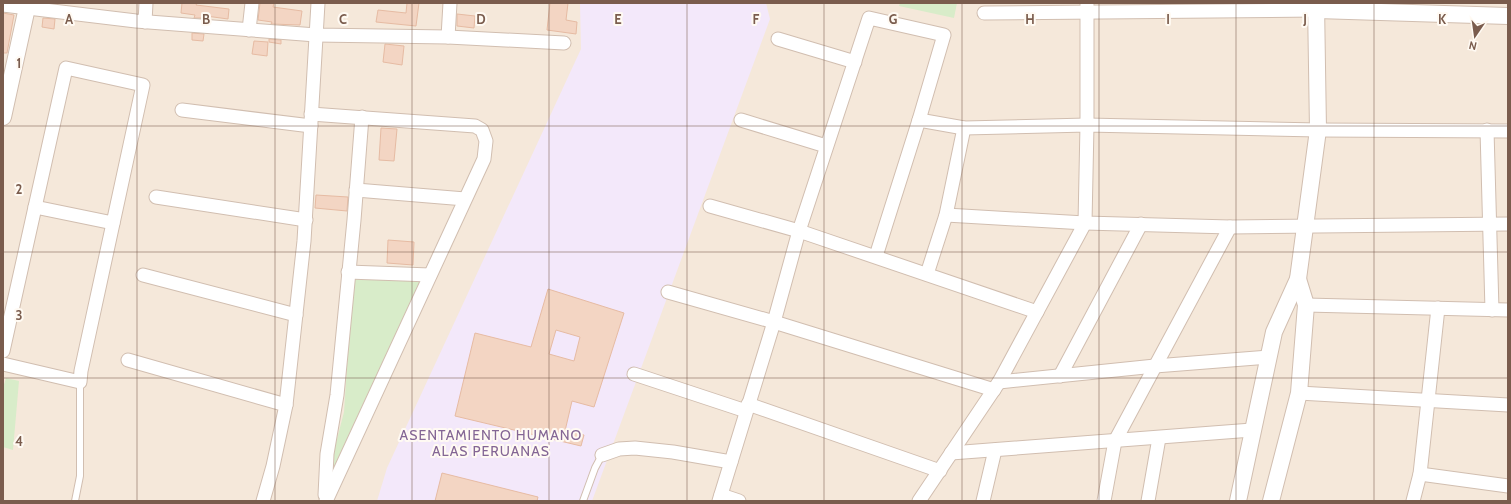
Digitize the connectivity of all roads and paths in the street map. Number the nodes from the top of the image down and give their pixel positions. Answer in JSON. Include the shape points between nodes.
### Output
{"nodes":[{"id":1,"x":146,"y":3,"type":"edge"},
{"id":2,"x":252,"y":3,"type":"edge"},
{"id":3,"x":318,"y":3,"type":"edge"},
{"id":4,"x":450,"y":3,"type":"edge"},
{"id":5,"x":3,"y":5,"type":"edge"},
{"id":6,"x":28,"y":5,"type":"edge"},
{"id":7,"x":1317,"y":6,"type":"edge"},
{"id":8,"x":1087,"y":8,"type":"edge"},
{"id":9,"x":984,"y":13,"type":"dead end"},
{"id":10,"x":1508,"y":16,"type":"edge"},
{"id":11,"x":145,"y":22,"type":"junction"},
{"id":12,"x":249,"y":30,"type":"junction"},
{"id":13,"x":316,"y":35,"type":"junction"},
{"id":14,"x":448,"y":37,"type":"junction"},
{"id":15,"x":778,"y":39,"type":"dead end"},
{"id":16,"x":564,"y":43,"type":"dead end"},
{"id":17,"x":855,"y":62,"type":"junction"},
{"id":18,"x":182,"y":110,"type":"dead end"},
{"id":19,"x":3,"y":117,"type":"edge"},
{"id":20,"x":362,"y":117,"type":"junction"},
{"id":21,"x":311,"y":120,"type":"junction"},
{"id":22,"x":741,"y":120,"type":"dead end"},
{"id":23,"x":919,"y":120,"type":"junction"},
{"id":24,"x":1087,"y":125,"type":"junction"},
{"id":25,"x":964,"y":128,"type":"junction"},
{"id":26,"x":1318,"y":130,"type":"junction"},
{"id":27,"x":1487,"y":130,"type":"junction"},
{"id":28,"x":1508,"y":131,"type":"edge"},
{"id":29,"x":826,"y":146,"type":"junction"},
{"id":30,"x":356,"y":190,"type":"junction"},
{"id":31,"x":156,"y":197,"type":"dead end"},
{"id":32,"x":465,"y":199,"type":"junction"},
{"id":33,"x":710,"y":206,"type":"dead end"},
{"id":34,"x":35,"y":207,"type":"junction"},
{"id":35,"x":946,"y":215,"type":"junction"},
{"id":36,"x":306,"y":220,"type":"junction"},
{"id":37,"x":1084,"y":223,"type":"junction"},
{"id":38,"x":113,"y":224,"type":"junction"},
{"id":39,"x":1140,"y":224,"type":"junction"},
{"id":40,"x":1490,"y":224,"type":"junction"},
{"id":41,"x":1508,"y":224,"type":"edge"},
{"id":42,"x":1305,"y":226,"type":"junction"},
{"id":43,"x":1230,"y":227,"type":"junction"},
{"id":44,"x":799,"y":231,"type":"junction"},
{"id":45,"x":876,"y":256,"type":"junction"},
{"id":46,"x":348,"y":272,"type":"junction"},
{"id":47,"x":430,"y":274,"type":"junction"},
{"id":48,"x":927,"y":274,"type":"junction"},
{"id":49,"x":143,"y":275,"type":"dead end"},
{"id":50,"x":1298,"y":279,"type":"junction"},
{"id":51,"x":668,"y":292,"type":"dead end"},
{"id":52,"x":1306,"y":305,"type":"junction"},
{"id":53,"x":1438,"y":308,"type":"junction"},
{"id":54,"x":1492,"y":310,"type":"junction"},
{"id":55,"x":1508,"y":310,"type":"edge"},
{"id":56,"x":1037,"y":312,"type":"junction"},
{"id":57,"x":296,"y":314,"type":"junction"},
{"id":58,"x":774,"y":322,"type":"junction"},
{"id":59,"x":3,"y":351,"type":"edge"},
{"id":60,"x":1269,"y":357,"type":"junction"},
{"id":61,"x":128,"y":360,"type":"dead end"},
{"id":62,"x":3,"y":364,"type":"edge"},
{"id":63,"x":1155,"y":366,"type":"junction"},
{"id":64,"x":634,"y":374,"type":"dead end"},
{"id":65,"x":1060,"y":376,"type":"junction"},
{"id":66,"x":80,"y":382,"type":"junction"},
{"id":67,"x":996,"y":386,"type":"junction"},
{"id":68,"x":1299,"y":393,"type":"junction"},
{"id":69,"x":1429,"y":400,"type":"junction"},
{"id":70,"x":286,"y":405,"type":"junction"},
{"id":71,"x":1508,"y":406,"type":"edge"},
{"id":72,"x":747,"y":408,"type":"junction"},
{"id":73,"x":1252,"y":430,"type":"junction"},
{"id":74,"x":1159,"y":438,"type":"junction"},
{"id":75,"x":1115,"y":441,"type":"junction"},
{"id":76,"x":995,"y":450,"type":"junction"},
{"id":77,"x":951,"y":453,"type":"junction"},
{"id":78,"x":602,"y":455,"type":"joint"},
{"id":79,"x":730,"y":462,"type":"junction"},
{"id":80,"x":940,"y":471,"type":"junction"},
{"id":81,"x":1420,"y":474,"type":"junction"},
{"id":82,"x":1508,"y":486,"type":"edge"},
{"id":83,"x":720,"y":498,"type":"edge"},
{"id":84,"x":76,"y":501,"type":"edge"},
{"id":85,"x":263,"y":501,"type":"edge"},
{"id":86,"x":325,"y":501,"type":"edge"},
{"id":87,"x":583,"y":501,"type":"edge"},
{"id":88,"x":739,"y":501,"type":"edge"},
{"id":89,"x":919,"y":501,"type":"edge"},
{"id":90,"x":983,"y":501,"type":"edge"},
{"id":91,"x":1104,"y":501,"type":"edge"},
{"id":92,"x":1148,"y":501,"type":"edge"},
{"id":93,"x":1238,"y":501,"type":"edge"},
{"id":94,"x":1271,"y":501,"type":"edge"},
{"id":95,"x":1413,"y":501,"type":"edge"}],
"edges":[{"from":1,"to":11,"type":"street"},
{"from":2,"to":12,"type":"street"},
{"from":3,"to":13,"type":"street"},
{"from":4,"to":14,"type":"street"},
{"from":5,"to":6,"type":"street"},
{"from":6,"to":11,"type":"street"},
{"from":6,"to":19,"type":"street"},
{"from":7,"to":8,"type":"street"},
{"from":7,"to":10,"type":"street"},
{"from":7,"to":26,"type":"street"},
{"from":8,"to":9,"type":"street"},
{"from":8,"to":24,"type":"street"},
{"from":11,"to":12,"type":"street"},
{"from":12,"to":13,"type":"street"},
{"from":13,"to":14,"type":"street"},
{"from":13,"to":21,"type":"street"},
{"from":14,"to":16,"type":"street"},
{"from":15,"to":17,"type":"street"},
{"from":17,"to":23,"type":"street","via":[[869,18],[944,35]]},
{"from":17,"to":29,"type":"street"},
{"from":18,"to":21,"type":"street"},
{"from":20,"to":21,"type":"street"},
{"from":20,"to":30,"type":"street"},
{"from":20,"to":32,"type":"street","via":[[464,124],[482,130],[486,141],[484,158]]},
{"from":21,"to":36,"type":"street"},
{"from":22,"to":29,"type":"street"},
{"from":23,"to":25,"type":"street"},
{"from":23,"to":45,"type":"street"},
{"from":24,"to":25,"type":"street"},
{"from":24,"to":26,"type":"street"},
{"from":24,"to":37,"type":"street"},
{"from":25,"to":35,"type":"street"},
{"from":26,"to":27,"type":"street"},
{"from":26,"to":42,"type":"street"},
{"from":27,"to":28,"type":"street"},
{"from":27,"to":40,"type":"street"},
{"from":29,"to":44,"type":"street"},
{"from":30,"to":32,"type":"street"},
{"from":30,"to":46,"type":"street"},
{"from":31,"to":36,"type":"street"},
{"from":32,"to":47,"type":"street"},
{"from":33,"to":44,"type":"street"},
{"from":34,"to":38,"type":"street"},
{"from":34,"to":38,"type":"street","via":[[66,68],[143,85]]},
{"from":34,"to":59,"type":"street"},
{"from":35,"to":37,"type":"street"},
{"from":35,"to":48,"type":"street"},
{"from":36,"to":57,"type":"street"},
{"from":37,"to":39,"type":"street"},
{"from":37,"to":56,"type":"street"},
{"from":38,"to":66,"type":"street"},
{"from":39,"to":43,"type":"street"},
{"from":39,"to":65,"type":"street"},
{"from":40,"to":41,"type":"street"},
{"from":40,"to":42,"type":"street"},
{"from":40,"to":54,"type":"street"},
{"from":42,"to":43,"type":"street"},
{"from":42,"to":50,"type":"street"},
{"from":43,"to":63,"type":"street"},
{"from":44,"to":45,"type":"street"},
{"from":44,"to":58,"type":"street"},
{"from":45,"to":48,"type":"street"},
{"from":46,"to":47,"type":"street"},
{"from":46,"to":86,"type":"street","via":[[337,396],[326,461]]},
{"from":47,"to":86,"type":"street"},
{"from":48,"to":56,"type":"street"},
{"from":49,"to":57,"type":"street"},
{"from":50,"to":52,"type":"street"},
{"from":50,"to":60,"type":"street","via":[[1274,332]]},
{"from":51,"to":58,"type":"street"},
{"from":52,"to":53,"type":"street"},
{"from":52,"to":68,"type":"street"},
{"from":53,"to":54,"type":"street"},
{"from":53,"to":69,"type":"street"},
{"from":54,"to":55,"type":"street"},
{"from":56,"to":67,"type":"street"},
{"from":57,"to":70,"type":"street"},
{"from":58,"to":67,"type":"street"},
{"from":58,"to":72,"type":"street"},
{"from":60,"to":63,"type":"street"},
{"from":60,"to":73,"type":"street"},
{"from":61,"to":70,"type":"street"},
{"from":62,"to":66,"type":"street"},
{"from":63,"to":65,"type":"street"},
{"from":63,"to":75,"type":"street"},
{"from":64,"to":72,"type":"street"},
{"from":65,"to":67,"type":"street"},
{"from":66,"to":84,"type":"lane","via":[[80,476]]},
{"from":67,"to":77,"type":"street"},
{"from":68,"to":69,"type":"street"},
{"from":68,"to":94,"type":"street"},
{"from":69,"to":71,"type":"street"},
{"from":69,"to":81,"type":"street"},
{"from":70,"to":85,"type":"street"},
{"from":72,"to":79,"type":"street"},
{"from":72,"to":80,"type":"street"},
{"from":73,"to":74,"type":"street"},
{"from":73,"to":93,"type":"street"},
{"from":74,"to":75,"type":"street"},
{"from":74,"to":92,"type":"street"},
{"from":75,"to":76,"type":"street"},
{"from":75,"to":91,"type":"street"},
{"from":76,"to":77,"type":"street"},
{"from":76,"to":90,"type":"street"},
{"from":77,"to":80,"type":"street"},
{"from":78,"to":79,"type":"street","via":[[619,449],[635,448]]},
{"from":78,"to":87,"type":"lane"},
{"from":79,"to":83,"type":"street"},
{"from":80,"to":89,"type":"street"},
{"from":81,"to":82,"type":"street"},
{"from":81,"to":95,"type":"street"},
{"from":83,"to":88,"type":"street"}]}
